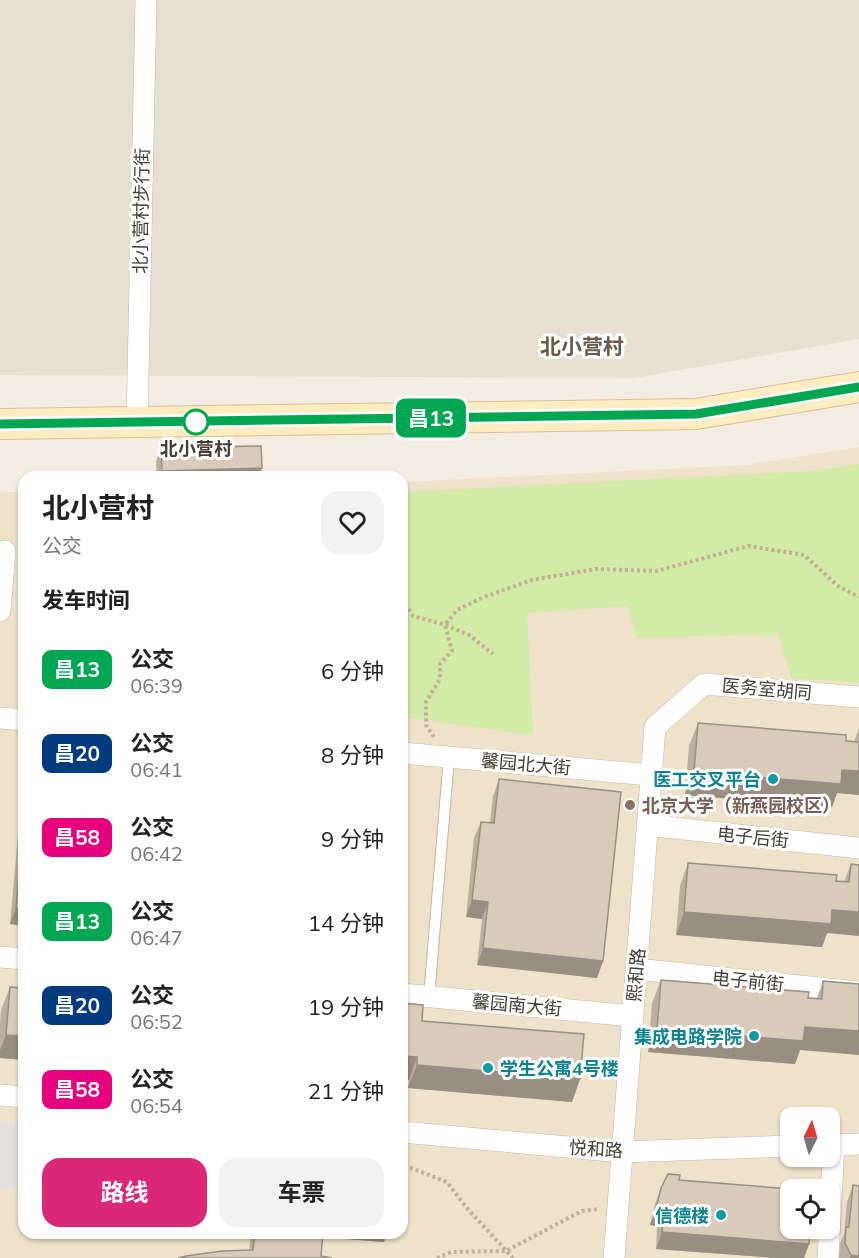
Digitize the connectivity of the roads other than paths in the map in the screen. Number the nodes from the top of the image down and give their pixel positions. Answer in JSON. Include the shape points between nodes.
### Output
{"nodes":[{"id":1,"x":146,"y":0,"type":"edge"},
{"id":2,"x":859,"y":387,"type":"edge"},
{"id":3,"x":137,"y":423,"type":"junction"},
{"id":4,"x":0,"y":424,"type":"edge"},
{"id":5,"x":5,"y":551,"type":"dead end"},
{"id":6,"x":0,"y":611,"type":"edge"},
{"id":7,"x":859,"y":697,"type":"edge"},
{"id":8,"x":0,"y":718,"type":"edge"},
{"id":9,"x":18,"y":720,"type":"edge"},
{"id":10,"x":655,"y":727,"type":"joint"},
{"id":11,"x":408,"y":754,"type":"edge"},
{"id":12,"x":449,"y":757,"type":"junction"},
{"id":13,"x":651,"y":775,"type":"junction"},
{"id":14,"x":647,"y":825,"type":"junction"},
{"id":15,"x":859,"y":848,"type":"edge"},
{"id":16,"x":0,"y":957,"type":"edge"},
{"id":17,"x":18,"y":958,"type":"edge"},
{"id":18,"x":636,"y":969,"type":"junction"},
{"id":19,"x":859,"y":992,"type":"edge"},
{"id":20,"x":408,"y":995,"type":"edge"},
{"id":21,"x":429,"y":997,"type":"junction"},
{"id":22,"x":632,"y":1016,"type":"junction"},
{"id":23,"x":0,"y":1095,"type":"edge"},
{"id":24,"x":18,"y":1096,"type":"edge"},
{"id":25,"x":408,"y":1132,"type":"edge"},
{"id":26,"x":840,"y":1144,"type":"edge"},
{"id":27,"x":859,"y":1144,"type":"edge"},
{"id":28,"x":780,"y":1146,"type":"edge"},
{"id":29,"x":622,"y":1152,"type":"junction"},
{"id":30,"x":831,"y":1167,"type":"edge"},
{"id":31,"x":614,"y":1258,"type":"edge"},
{"id":32,"x":828,"y":1258,"type":"edge"}],
"edges":[{"from":1,"to":3,"type":"street","name":"北小营村步行街"},
{"from":2,"to":3,"type":"main road","via":[[696,414]]},
{"from":3,"to":4,"type":"main road"},
{"from":5,"to":6,"type":"street"},
{"from":7,"to":10,"type":"street","name":"医务室胡同","via":[[704,684]]},
{"from":8,"to":9,"type":"street"},
{"from":10,"to":13,"type":"street","name":"熙和路"},
{"from":11,"to":12,"type":"street","name":"馨园北大街"},
{"from":12,"to":13,"type":"street","name":"馨园北大街"},
{"from":12,"to":21,"type":"lane"},
{"from":13,"to":14,"type":"street","name":"熙和路"},
{"from":14,"to":15,"type":"street","name":"电子后街"},
{"from":14,"to":18,"type":"street","name":"熙和路"},
{"from":16,"to":17,"type":"street"},
{"from":18,"to":19,"type":"street","name":"电子前街"},
{"from":18,"to":22,"type":"street","name":"熙和路"},
{"from":20,"to":21,"type":"street","name":"馨园南大街"},
{"from":21,"to":22,"type":"street","name":"馨园南大街"},
{"from":22,"to":29,"type":"street","name":"熙和路"},
{"from":23,"to":24,"type":"street"},
{"from":25,"to":29,"type":"street","name":"悦和路"},
{"from":26,"to":27,"type":"street"},
{"from":28,"to":29,"type":"street","name":"悦和路"},
{"from":29,"to":31,"type":"street","name":"熙和路"},
{"from":30,"to":32,"type":"street"}]}
